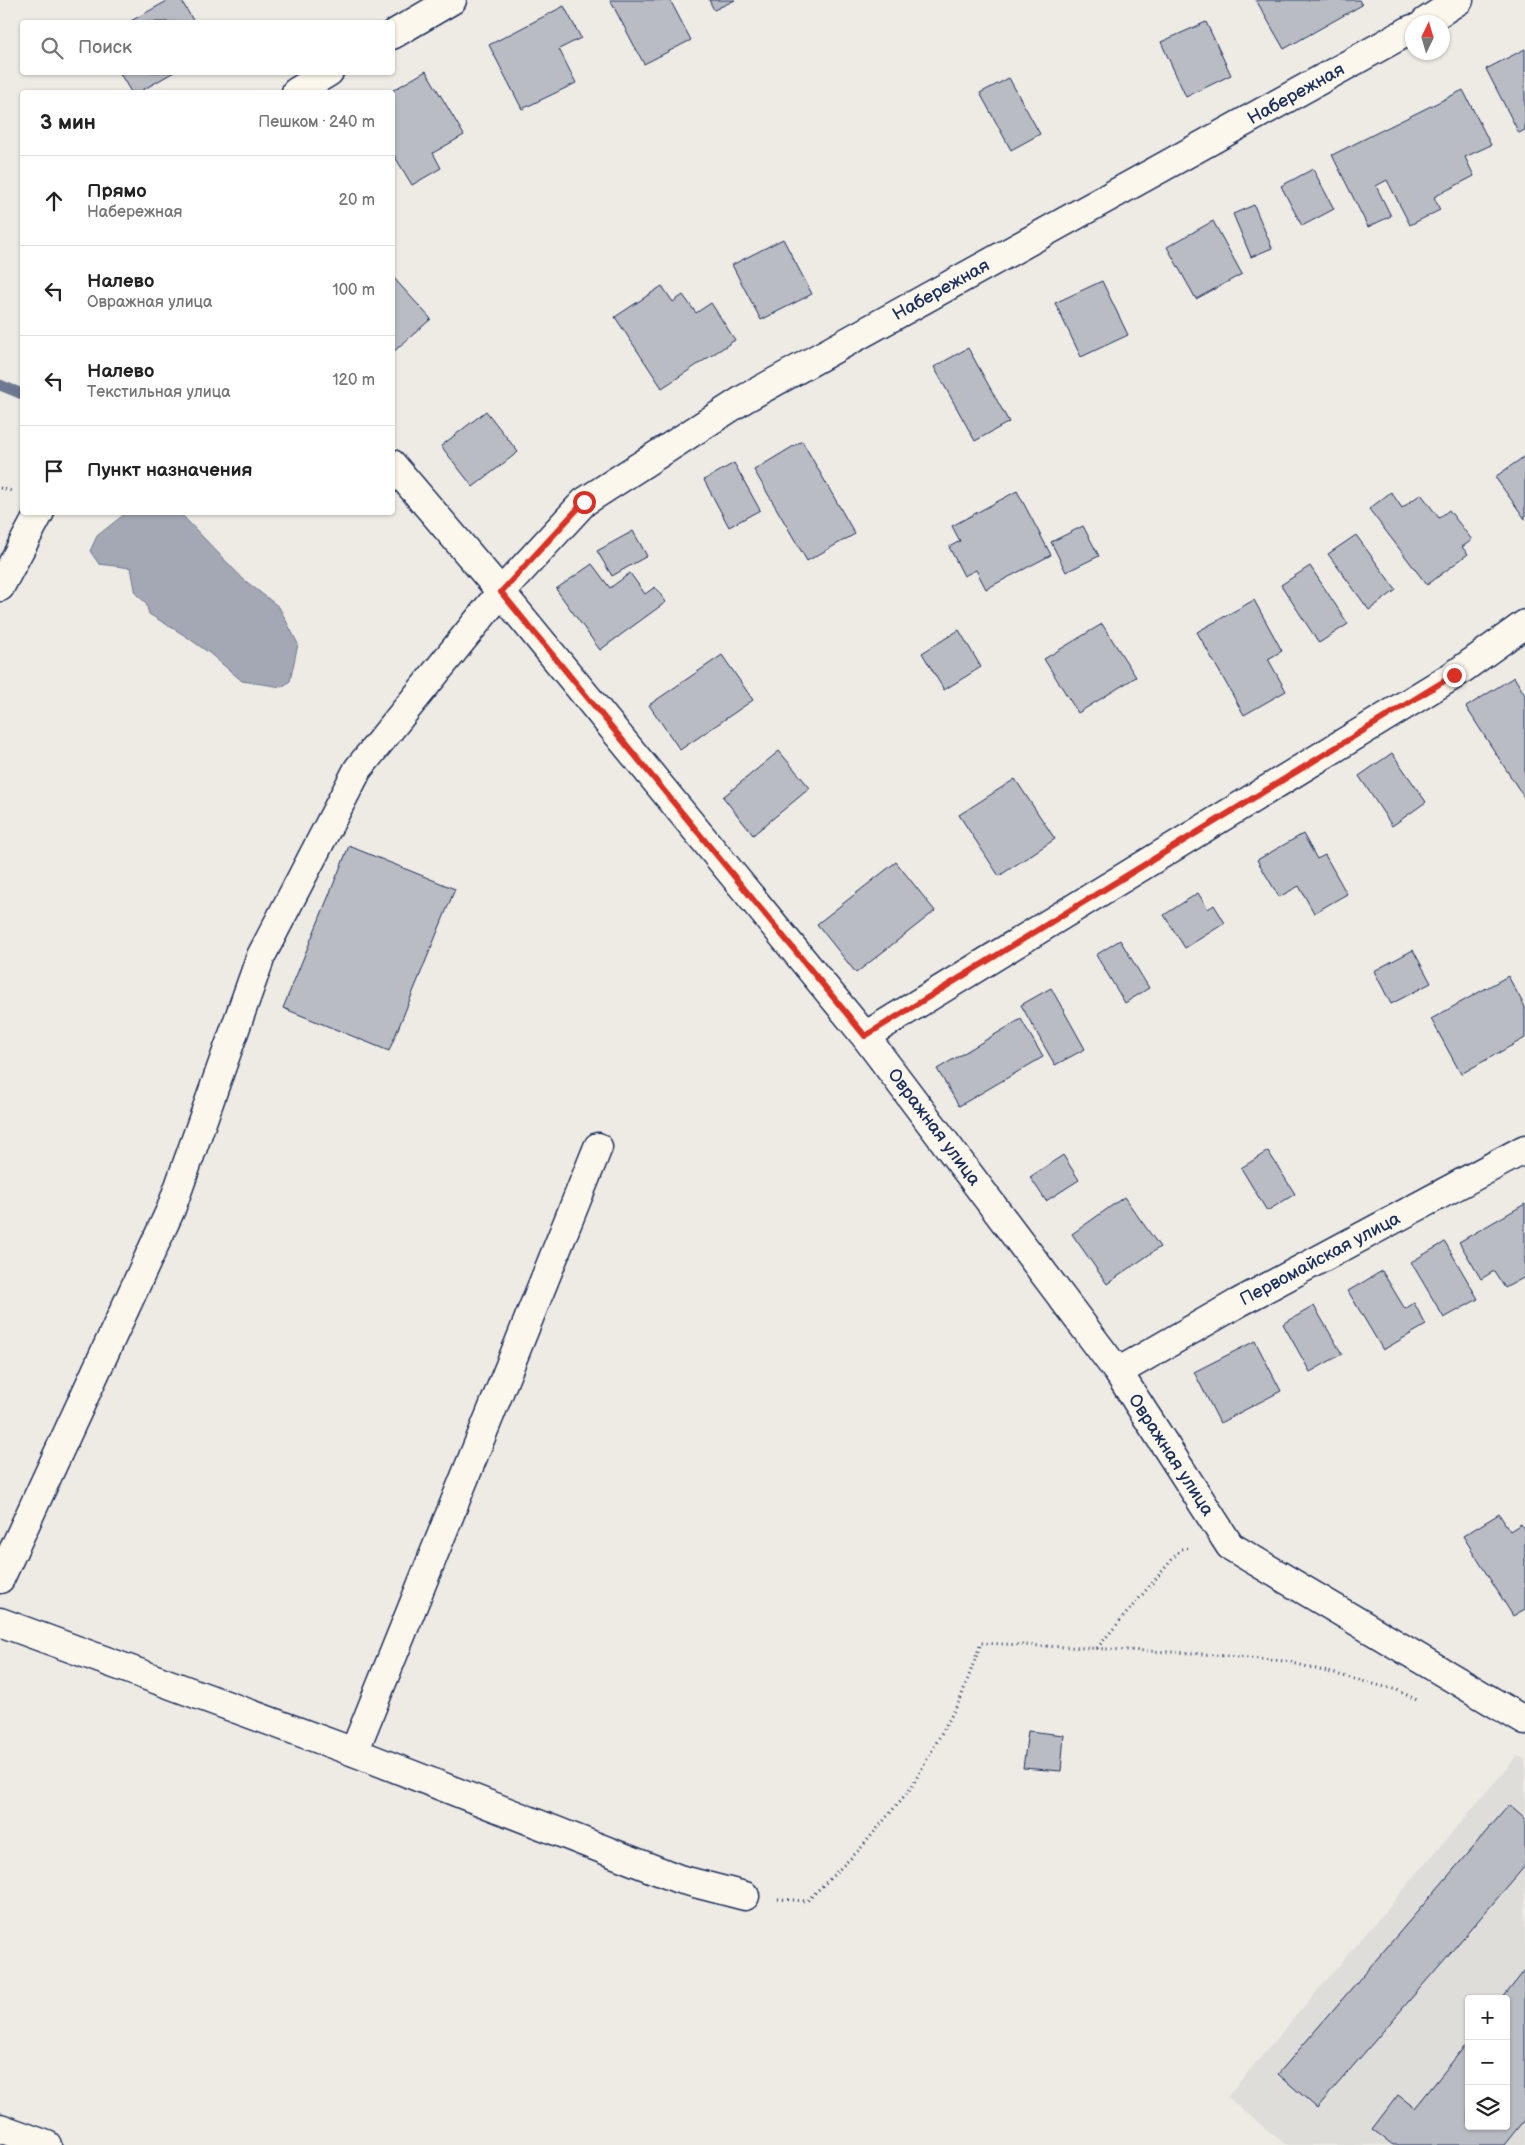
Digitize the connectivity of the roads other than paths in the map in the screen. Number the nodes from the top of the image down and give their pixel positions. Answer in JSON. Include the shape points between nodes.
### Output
{"nodes":[{"id":1,"x":452,"y":0,"type":"edge"},
{"id":2,"x":1459,"y":0,"type":"edge"},
{"id":3,"x":1436,"y":15,"type":"edge"},
{"id":4,"x":395,"y":33,"type":"edge"},
{"id":5,"x":1405,"y":33,"type":"edge"},
{"id":6,"x":325,"y":75,"type":"edge"},
{"id":7,"x":299,"y":90,"type":"edge"},
{"id":8,"x":395,"y":468,"type":"edge"},
{"id":9,"x":38,"y":515,"type":"edge"},
{"id":10,"x":0,"y":587,"type":"edge"},
{"id":11,"x":501,"y":592,"type":"junction"},
{"id":12,"x":1525,"y":624,"type":"edge"},
{"id":13,"x":865,"y":1036,"type":"junction"},
{"id":14,"x":598,"y":1147,"type":"dead end"},
{"id":15,"x":1525,"y":1149,"type":"edge"},
{"id":16,"x":1118,"y":1372,"type":"junction"},
{"id":17,"x":0,"y":1579,"type":"edge"},
{"id":18,"x":0,"y":1622,"type":"edge"},
{"id":19,"x":1525,"y":1720,"type":"edge"},
{"id":20,"x":354,"y":1752,"type":"junction"},
{"id":21,"x":745,"y":1896,"type":"road end"},
{"id":22,"x":0,"y":2128,"type":"edge"},
{"id":23,"x":47,"y":2145,"type":"edge"}],
"edges":[{"from":1,"to":4,"type":"street"},
{"from":2,"to":3,"type":"street"},
{"from":5,"to":11,"type":"street","name":"Набережная","via":[[744,399],[584,502]]},
{"from":6,"to":7,"type":"street"},
{"from":8,"to":11,"type":"street","name":"Овражная улица"},
{"from":9,"to":10,"type":"street"},
{"from":11,"to":13,"type":"street","name":"Овражная улица"},
{"from":11,"to":17,"type":"street","name":"Набережная","via":[[358,769],[261,956],[171,1209]]},
{"from":12,"to":13,"type":"street","via":[[1454,675]]},
{"from":13,"to":16,"type":"street","name":"Овражная улица"},
{"from":14,"to":20,"type":"street"},
{"from":15,"to":16,"type":"street","name":"Первомайская улица","via":[[1238,1303]]},
{"from":16,"to":19,"type":"street","name":"Овражная улица","via":[[1230,1546]]},
{"from":18,"to":20,"type":"street"},
{"from":20,"to":21,"type":"street","via":[[679,1879]]},
{"from":22,"to":23,"type":"street"}]}
